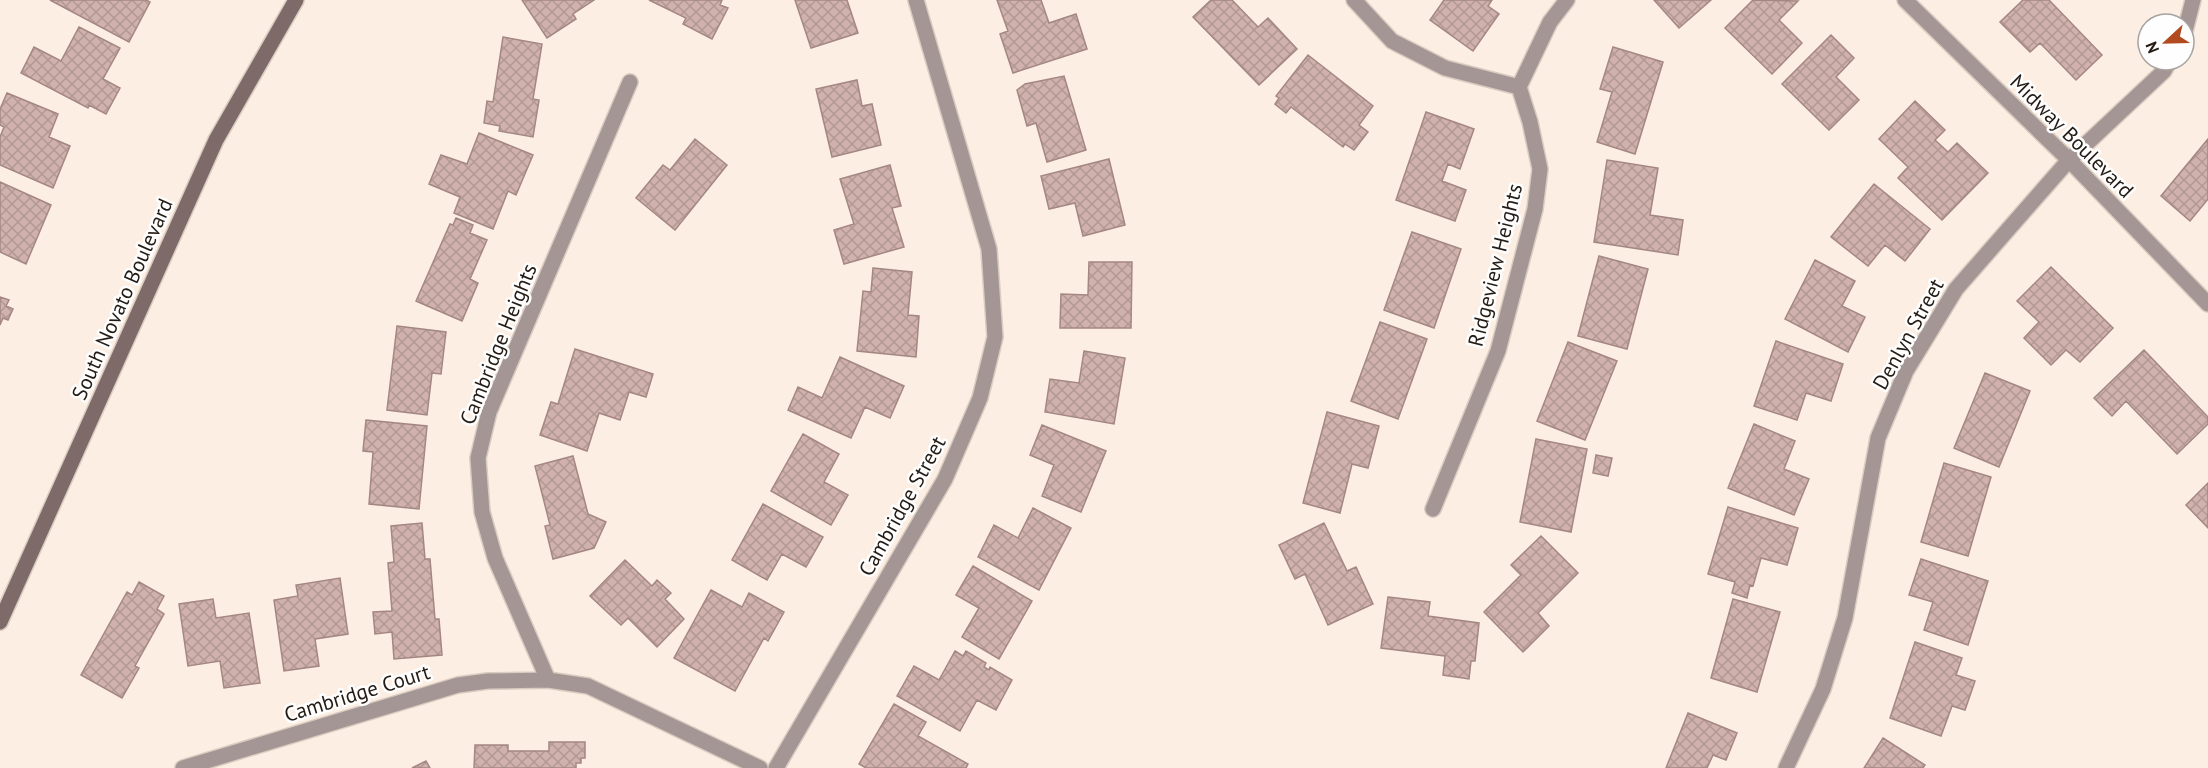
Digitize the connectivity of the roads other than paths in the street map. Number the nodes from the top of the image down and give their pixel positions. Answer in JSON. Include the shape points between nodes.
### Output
{"nodes":[{"id":1,"x":296,"y":0,"type":"edge"},
{"id":2,"x":916,"y":0,"type":"edge"},
{"id":3,"x":1354,"y":0,"type":"edge"},
{"id":4,"x":1567,"y":0,"type":"edge"},
{"id":5,"x":1905,"y":0,"type":"edge"},
{"id":6,"x":2163,"y":72,"type":"edge"},
{"id":7,"x":630,"y":82,"type":"dead end"},
{"id":8,"x":1519,"y":87,"type":"junction"},
{"id":9,"x":2069,"y":160,"type":"junction"},
{"id":10,"x":2208,"y":303,"type":"edge"},
{"id":11,"x":1433,"y":509,"type":"dead end"},
{"id":12,"x":0,"y":622,"type":"edge"},
{"id":13,"x":548,"y":680,"type":"junction"},
{"id":14,"x":183,"y":768,"type":"edge"},
{"id":15,"x":760,"y":768,"type":"edge"},
{"id":16,"x":776,"y":768,"type":"edge"},
{"id":17,"x":1786,"y":768,"type":"edge"}],
"edges":[{"from":1,"to":12,"type":"main road","name":"South Novato Boulevard","via":[[216,140]]},
{"from":2,"to":16,"type":"street","name":"Cambridge Street","via":[[989,249],[995,337],[980,398],[945,479]]},
{"from":3,"to":8,"type":"street","via":[[1392,40],[1445,68]]},
{"from":4,"to":8,"type":"street","via":[[1550,22]]},
{"from":5,"to":9,"type":"street","name":"Midway Boulevard"},
{"from":6,"to":9,"type":"street","name":"Denlyn Street"},
{"from":7,"to":13,"type":"street","name":"Cambridge Heights","via":[[489,412],[478,458],[482,512],[495,558]]},
{"from":8,"to":11,"type":"street","name":"Ridgeview Heights","via":[[1540,169],[1535,209],[1498,351]]},
{"from":9,"to":10,"type":"street","name":"Midway Boulevard"},
{"from":9,"to":17,"type":"street","name":"Denlyn Street","via":[[1956,289],[1906,371],[1878,438],[1845,618],[1823,689]]},
{"from":13,"to":14,"type":"street","name":"Cambridge Court","via":[[458,685]]},
{"from":13,"to":15,"type":"street","via":[[588,686]]}]}
